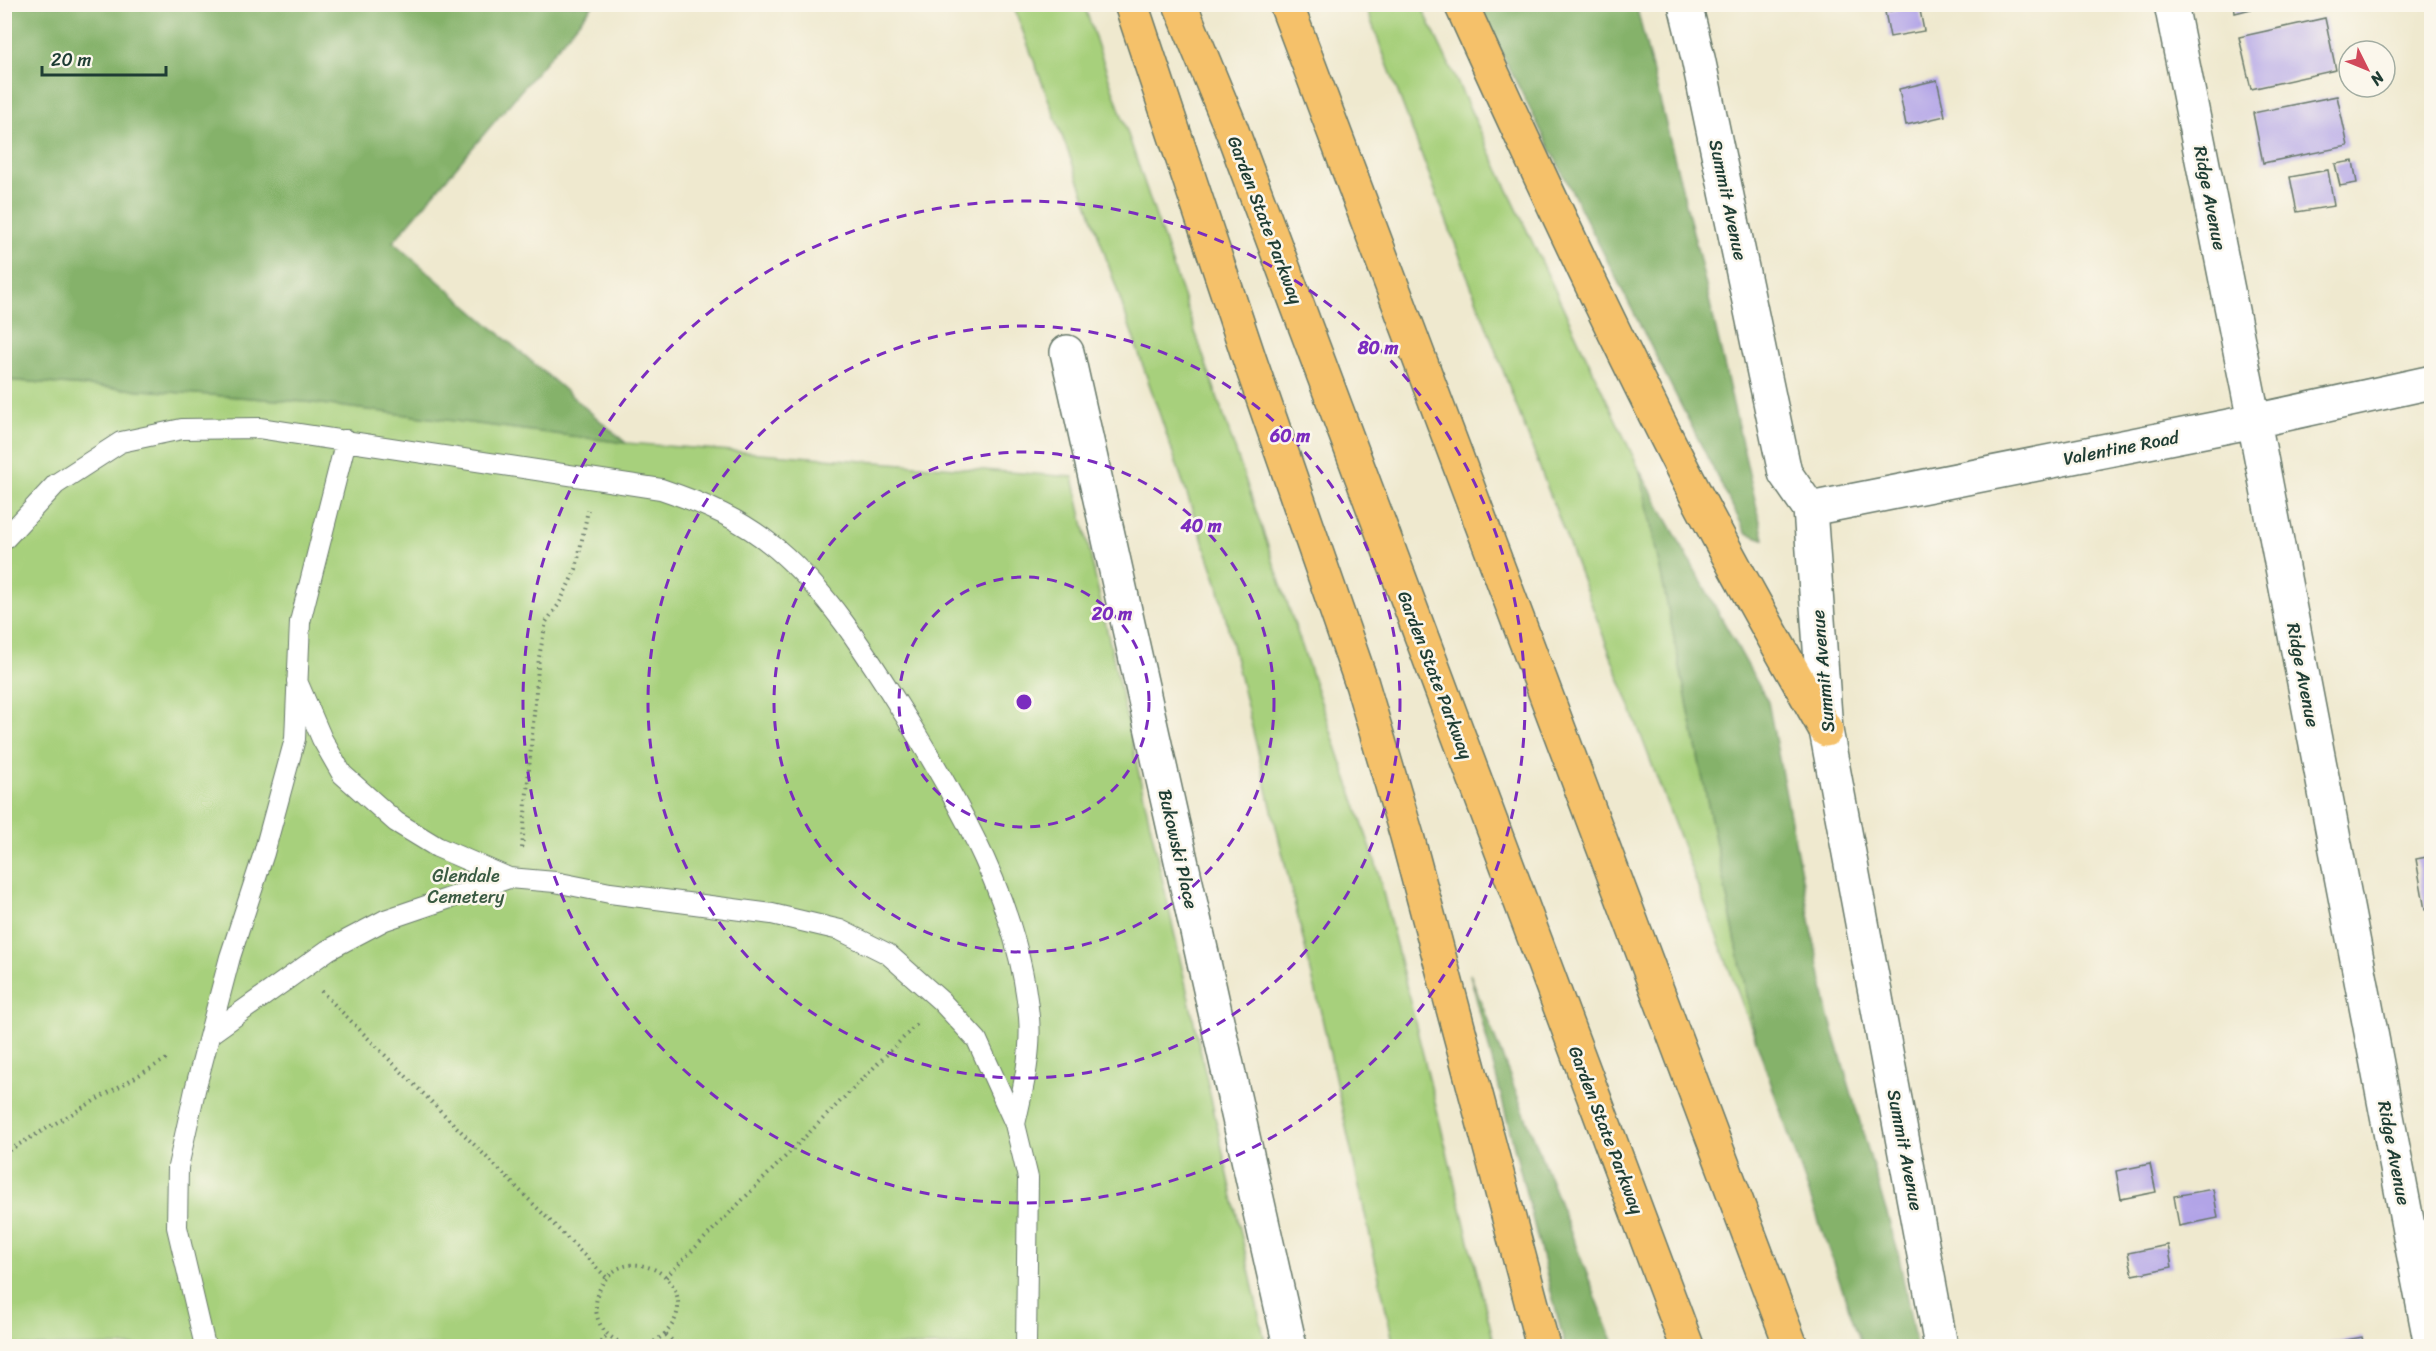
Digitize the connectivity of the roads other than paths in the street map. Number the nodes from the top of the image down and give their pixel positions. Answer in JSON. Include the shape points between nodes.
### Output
{"nodes":[{"id":1,"x":1131,"y":4,"type":"edge"},
{"id":2,"x":1180,"y":4,"type":"edge"},
{"id":3,"x":1286,"y":4,"type":"edge"},
{"id":4,"x":1461,"y":4,"type":"edge"},
{"id":5,"x":1685,"y":4,"type":"edge"},
{"id":6,"x":2171,"y":4,"type":"edge"},
{"id":7,"x":1067,"y":352,"type":"dead end"},
{"id":8,"x":2432,"y":382,"type":"edge"},
{"id":9,"x":2254,"y":421,"type":"junction"},
{"id":10,"x":346,"y":440,"type":"junction"},
{"id":11,"x":1810,"y":509,"type":"junction"},
{"id":12,"x":4,"y":540,"type":"edge"},
{"id":13,"x":297,"y":681,"type":"junction"},
{"id":14,"x":1826,"y":730,"type":"junction"},
{"id":15,"x":514,"y":878,"type":"junction"},
{"id":16,"x":210,"y":1034,"type":"junction"},
{"id":17,"x":1015,"y":1124,"type":"junction"},
{"id":18,"x":205,"y":1347,"type":"edge"},
{"id":19,"x":1026,"y":1347,"type":"edge"},
{"id":20,"x":1290,"y":1347,"type":"edge"},
{"id":21,"x":1543,"y":1347,"type":"edge"},
{"id":22,"x":1687,"y":1347,"type":"edge"},
{"id":23,"x":1791,"y":1347,"type":"edge"},
{"id":24,"x":1941,"y":1347,"type":"edge"},
{"id":25,"x":2431,"y":1347,"type":"edge"}],
"edges":[{"from":1,"to":21,"type":"highway","via":[[1362,684],[1407,836]]},
{"from":2,"to":22,"type":"highway","name":"Garden State Parkway","via":[[1231,128]]},
{"from":3,"to":23,"type":"highway"},
{"from":4,"to":14,"type":"highway","via":[[1680,463]]},
{"from":5,"to":11,"type":"street","name":"Summit Avenue","via":[[1785,473]]},
{"from":6,"to":9,"type":"street","name":"Ridge Avenue"},
{"from":7,"to":20,"type":"street","name":"Bukowski Place"},
{"from":8,"to":9,"type":"street","name":"Valentine Road"},
{"from":9,"to":11,"type":"street","name":"Valentine Road"},
{"from":9,"to":25,"type":"street","name":"Ridge Avenue"},
{"from":10,"to":12,"type":"lane","via":[[259,428],[182,429],[122,442],[56,484]]},
{"from":10,"to":13,"type":"lane","via":[[300,622]]},
{"from":10,"to":17,"type":"lane","via":[[661,489],[739,520],[814,585],[864,649],[947,784],[984,856],[1017,950],[1029,1018],[1026,1076]]},
{"from":11,"to":14,"type":"street","name":"Summit Avenue"},
{"from":13,"to":15,"type":"lane","via":[[342,774],[366,796],[396,822],[437,847]]},
{"from":13,"to":16,"type":"lane","via":[[295,739]]},
{"from":14,"to":24,"type":"street","name":"Summit Avenue"},
{"from":15,"to":16,"type":"lane","via":[[385,920],[328,950]]},
{"from":15,"to":17,"type":"lane","via":[[772,914],[840,930],[888,954],[977,1040]]},
{"from":16,"to":18,"type":"lane","via":[[178,1167],[177,1227]]},
{"from":17,"to":19,"type":"lane","via":[[1028,1178]]}]}
